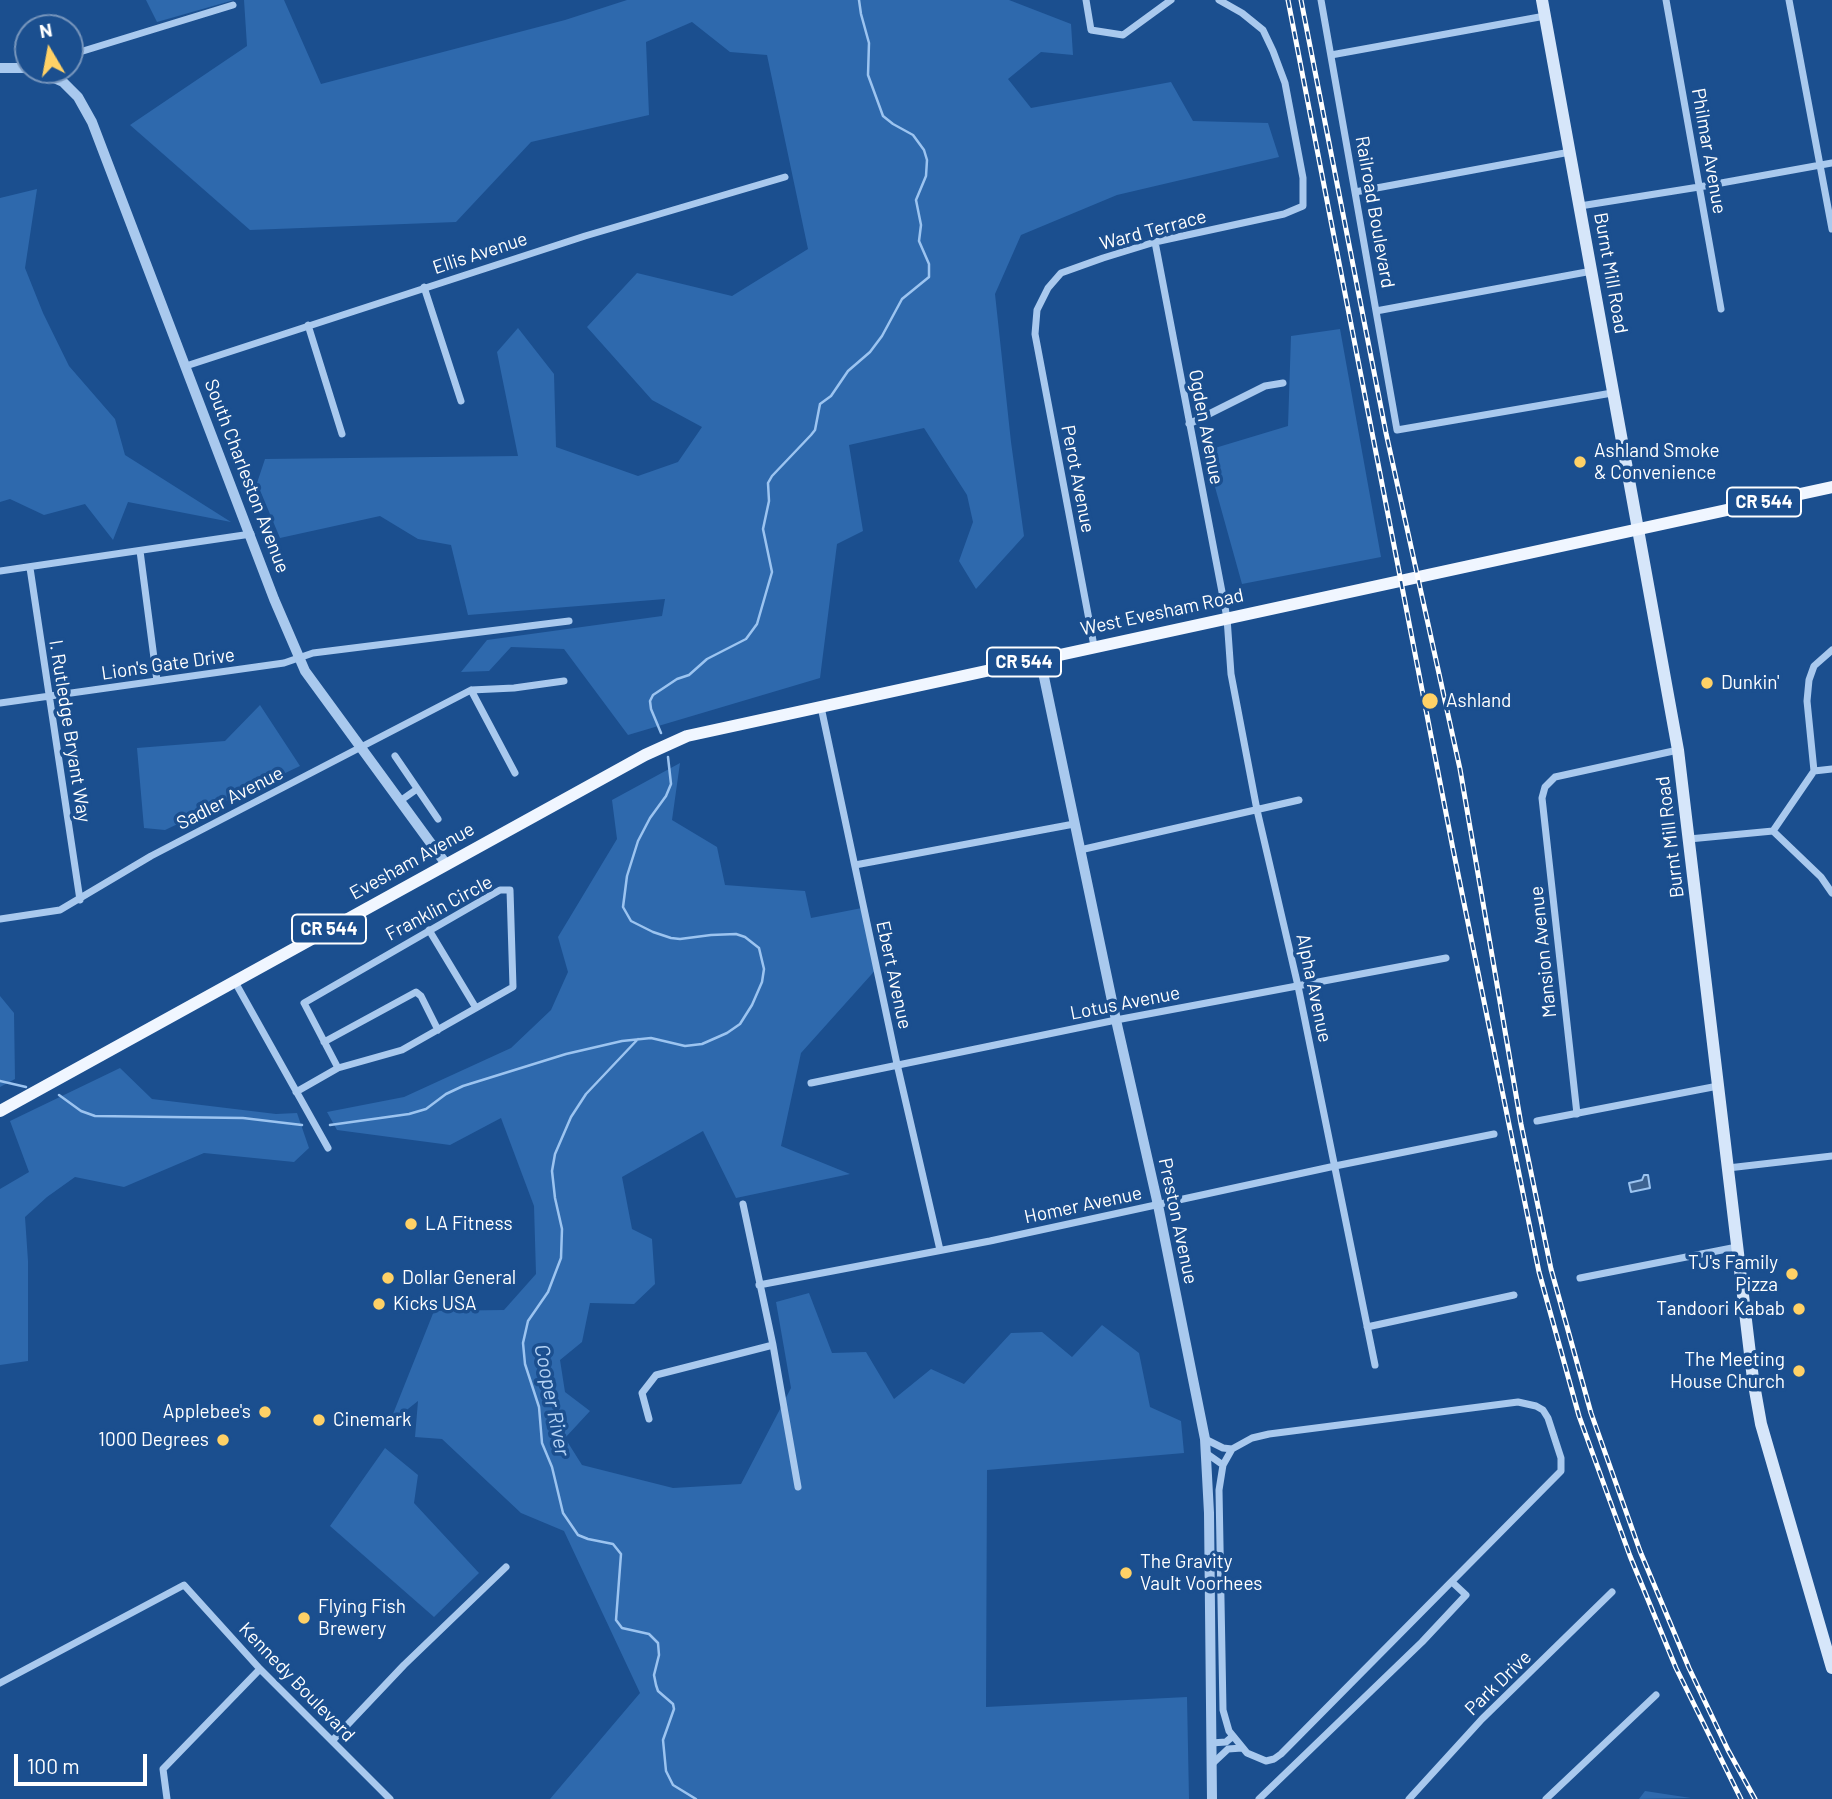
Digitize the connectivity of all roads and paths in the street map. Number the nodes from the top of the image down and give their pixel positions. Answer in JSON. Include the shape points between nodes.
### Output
{"nodes":[{"id":1,"x":1086,"y":0,"type":"edge"},
{"id":2,"x":1171,"y":0,"type":"edge"},
{"id":3,"x":1219,"y":0,"type":"edge"},
{"id":4,"x":1321,"y":0,"type":"edge"},
{"id":5,"x":1542,"y":0,"type":"edge"},
{"id":6,"x":1666,"y":0,"type":"edge"},
{"id":7,"x":1789,"y":0,"type":"edge"},
{"id":8,"x":233,"y":5,"type":"dead end"},
{"id":9,"x":1545,"y":16,"type":"junction"},
{"id":10,"x":84,"y":51,"type":"edge"},
{"id":11,"x":1331,"y":55,"type":"junction"},
{"id":12,"x":67,"y":84,"type":"edge"},
{"id":13,"x":1570,"y":152,"type":"junction"},
{"id":14,"x":1832,"y":163,"type":"edge"},
{"id":15,"x":1820,"y":165,"type":"junction"},
{"id":16,"x":785,"y":177,"type":"dead end"},
{"id":17,"x":1699,"y":187,"type":"junction"},
{"id":18,"x":1355,"y":192,"type":"junction"},
{"id":19,"x":1580,"y":206,"type":"junction"},
{"id":20,"x":1832,"y":229,"type":"edge"},
{"id":21,"x":1154,"y":242,"type":"junction"},
{"id":22,"x":1592,"y":271,"type":"junction"},
{"id":23,"x":424,"y":287,"type":"junction"},
{"id":24,"x":1721,"y":309,"type":"dead end"},
{"id":25,"x":1376,"y":311,"type":"junction"},
{"id":26,"x":1037,"y":317,"type":"joint"},
{"id":27,"x":308,"y":325,"type":"junction"},
{"id":28,"x":186,"y":366,"type":"junction"},
{"id":29,"x":1283,"y":383,"type":"dead end"},
{"id":30,"x":1612,"y":393,"type":"junction"},
{"id":31,"x":461,"y":401,"type":"dead end"},
{"id":32,"x":1189,"y":424,"type":"junction"},
{"id":33,"x":342,"y":434,"type":"dead end"},
{"id":34,"x":1832,"y":488,"type":"edge"},
{"id":35,"x":1639,"y":529,"type":"junction"},
{"id":36,"x":251,"y":534,"type":"junction"},
{"id":37,"x":140,"y":551,"type":"junction"},
{"id":38,"x":30,"y":568,"type":"junction"},
{"id":39,"x":0,"y":571,"type":"edge"},
{"id":40,"x":1227,"y":618,"type":"junction"},
{"id":41,"x":569,"y":621,"type":"dead end"},
{"id":42,"x":1094,"y":646,"type":"junction"},
{"id":43,"x":1829,"y":653,"type":"edge"},
{"id":44,"x":299,"y":658,"type":"junction"},
{"id":45,"x":1040,"y":658,"type":"junction"},
{"id":46,"x":157,"y":681,"type":"junction"},
{"id":47,"x":564,"y":681,"type":"dead end"},
{"id":48,"x":471,"y":690,"type":"junction"},
{"id":49,"x":48,"y":697,"type":"junction"},
{"id":50,"x":0,"y":703,"type":"edge"},
{"id":51,"x":821,"y":706,"type":"junction"},
{"id":52,"x":362,"y":748,"type":"junction"},
{"id":53,"x":655,"y":750,"type":"joint"},
{"id":54,"x":1678,"y":750,"type":"junction"},
{"id":55,"x":395,"y":756,"type":"dead end"},
{"id":56,"x":1832,"y":769,"type":"edge"},
{"id":57,"x":1814,"y":771,"type":"junction"},
{"id":58,"x":514,"y":773,"type":"dead end"},
{"id":59,"x":417,"y":789,"type":"junction"},
{"id":60,"x":1299,"y":800,"type":"dead end"},
{"id":61,"x":400,"y":802,"type":"junction"},
{"id":62,"x":1257,"y":810,"type":"junction"},
{"id":63,"x":438,"y":818,"type":"dead end"},
{"id":64,"x":1074,"y":824,"type":"junction"},
{"id":65,"x":1773,"y":831,"type":"junction"},
{"id":66,"x":1689,"y":839,"type":"junction"},
{"id":67,"x":1080,"y":850,"type":"junction"},
{"id":68,"x":446,"y":864,"type":"junction"},
{"id":69,"x":855,"y":865,"type":"junction"},
{"id":70,"x":1832,"y":893,"type":"edge"},
{"id":71,"x":80,"y":900,"type":"junction"},
{"id":72,"x":0,"y":919,"type":"edge"},
{"id":73,"x":429,"y":930,"type":"junction"},
{"id":74,"x":1446,"y":958,"type":"dead end"},
{"id":75,"x":235,"y":982,"type":"junction"},
{"id":76,"x":1298,"y":986,"type":"junction"},
{"id":77,"x":476,"y":1008,"type":"junction"},
{"id":78,"x":1116,"y":1020,"type":"junction"},
{"id":79,"x":438,"y":1030,"type":"junction"},
{"id":80,"x":324,"y":1042,"type":"junction"},
{"id":81,"x":897,"y":1064,"type":"junction"},
{"id":82,"x":338,"y":1068,"type":"junction"},
{"id":83,"x":810,"y":1083,"type":"dead end"},
{"id":84,"x":1719,"y":1086,"type":"junction"},
{"id":85,"x":296,"y":1092,"type":"junction"},
{"id":86,"x":2,"y":1110,"type":"edge"},
{"id":87,"x":1577,"y":1114,"type":"junction"},
{"id":88,"x":1537,"y":1121,"type":"dead end"},
{"id":89,"x":1494,"y":1134,"type":"dead end"},
{"id":90,"x":328,"y":1148,"type":"dead end"},
{"id":91,"x":1832,"y":1156,"type":"edge"},
{"id":92,"x":1335,"y":1166,"type":"junction"},
{"id":93,"x":1728,"y":1168,"type":"junction"},
{"id":94,"x":743,"y":1204,"type":"dead end"},
{"id":95,"x":1158,"y":1205,"type":"junction"},
{"id":96,"x":1737,"y":1247,"type":"junction"},
{"id":97,"x":940,"y":1250,"type":"junction"},
{"id":98,"x":1580,"y":1278,"type":"dead end"},
{"id":99,"x":760,"y":1285,"type":"junction"},
{"id":100,"x":1514,"y":1295,"type":"dead end"},
{"id":101,"x":1367,"y":1327,"type":"junction"},
{"id":102,"x":773,"y":1345,"type":"junction"},
{"id":103,"x":1376,"y":1365,"type":"dead end"},
{"id":104,"x":649,"y":1419,"type":"dead end"},
{"id":105,"x":1205,"y":1439,"type":"junction"},
{"id":106,"x":1233,"y":1449,"type":"junction"},
{"id":107,"x":1206,"y":1453,"type":"junction"},
{"id":108,"x":1223,"y":1465,"type":"junction"},
{"id":109,"x":799,"y":1487,"type":"dead end"},
{"id":110,"x":506,"y":1567,"type":"dead end"},
{"id":111,"x":1452,"y":1582,"type":"junction"},
{"id":112,"x":1612,"y":1592,"type":"dead end"},
{"id":113,"x":1832,"y":1668,"type":"edge"},
{"id":114,"x":260,"y":1669,"type":"junction"},
{"id":115,"x":0,"y":1683,"type":"edge"},
{"id":116,"x":1656,"y":1695,"type":"dead end"},
{"id":117,"x":1233,"y":1736,"type":"junction"},
{"id":118,"x":332,"y":1741,"type":"junction"},
{"id":119,"x":1211,"y":1744,"type":"junction"},
{"id":120,"x":1242,"y":1748,"type":"junction"},
{"id":121,"x":1212,"y":1764,"type":"junction"},
{"id":122,"x":384,"y":1797,"type":"edge"},
{"id":123,"x":167,"y":1799,"type":"edge"},
{"id":124,"x":1212,"y":1799,"type":"edge"},
{"id":125,"x":1259,"y":1799,"type":"edge"},
{"id":126,"x":1409,"y":1799,"type":"edge"},
{"id":127,"x":1546,"y":1799,"type":"edge"}],
"edges":[{"from":1,"to":2,"type":"street","via":[[1091,30],[1123,34]]},
{"from":3,"to":21,"type":"street","name":"Ward Terrace","via":[[1263,30],[1273,51],[1290,108],[1303,178],[1303,206]]},
{"from":4,"to":11,"type":"street","name":"Railroad Boulevard"},
{"from":5,"to":9,"type":"main road","name":"Burnt Mill Road"},
{"from":6,"to":17,"type":"street","name":"Philmar Avenue"},
{"from":7,"to":15,"type":"street"},
{"from":8,"to":10,"type":"street"},
{"from":9,"to":11,"type":"street"},
{"from":9,"to":13,"type":"main road","name":"Burnt Mill Road"},
{"from":11,"to":18,"type":"street","name":"Railroad Boulevard"},
{"from":12,"to":28,"type":"street","name":"South Charleston Avenue","via":[[92,122]]},
{"from":13,"to":18,"type":"street"},
{"from":13,"to":19,"type":"main road","name":"Burnt Mill Road"},
{"from":14,"to":15,"type":"street"},
{"from":15,"to":17,"type":"street"},
{"from":15,"to":20,"type":"street"},
{"from":16,"to":23,"type":"street","name":"Ellis Avenue"},
{"from":17,"to":19,"type":"street"},
{"from":17,"to":24,"type":"street","name":"Philmar Avenue"},
{"from":18,"to":25,"type":"street","name":"Railroad Boulevard"},
{"from":19,"to":22,"type":"main road","name":"Burnt Mill Road"},
{"from":21,"to":26,"type":"street","name":"Ward Terrace","via":[[1061,273],[1048,288]]},
{"from":21,"to":32,"type":"street","name":"Ogden Avenue"},
{"from":22,"to":25,"type":"street"},
{"from":22,"to":30,"type":"main road","name":"Burnt Mill Road"},
{"from":23,"to":27,"type":"street","name":"Ellis Avenue"},
{"from":23,"to":31,"type":"street"},
{"from":25,"to":30,"type":"street","name":"Railroad Boulevard","via":[[1397,430]]},
{"from":26,"to":42,"type":"street","name":"Perot Avenue","via":[[1035,334]]},
{"from":27,"to":28,"type":"street","name":"Ellis Avenue"},
{"from":27,"to":33,"type":"street"},
{"from":28,"to":36,"type":"street","name":"South Charleston Avenue"},
{"from":29,"to":32,"type":"street","via":[[1265,386]]},
{"from":30,"to":35,"type":"main road","name":"Burnt Mill Road"},
{"from":32,"to":40,"type":"street","name":"Ogden Avenue"},
{"from":34,"to":35,"type":"main road","number":"CR 544"},
{"from":35,"to":40,"type":"main road","name":"West Evesham Road","number":"CR 544"},
{"from":35,"to":54,"type":"main road","name":"Burnt Mill Road"},
{"from":36,"to":37,"type":"street"},
{"from":36,"to":44,"type":"street","name":"South Charleston Avenue"},
{"from":37,"to":38,"type":"street"},
{"from":37,"to":46,"type":"street"},
{"from":38,"to":39,"type":"street"},
{"from":38,"to":49,"type":"street","name":"I. Rutledge Bryant Way"},
{"from":40,"to":42,"type":"main road","name":"West Evesham Road","number":"CR 544"},
{"from":40,"to":62,"type":"street","name":"Alpha Avenue","via":[[1231,674]]},
{"from":41,"to":44,"type":"street","name":"Lion's Gate Drive"},
{"from":42,"to":45,"type":"main road","name":"West Evesham Road","number":"CR 544"},
{"from":43,"to":57,"type":"street","via":[[1814,666],[1809,680]]},
{"from":44,"to":46,"type":"street","name":"Lion's Gate Drive"},
{"from":44,"to":52,"type":"street","name":"South Charleston Avenue"},
{"from":45,"to":51,"type":"main road","name":"West Evesham Road","number":"CR 544"},
{"from":45,"to":64,"type":"street","name":"Preston Avenue"},
{"from":46,"to":49,"type":"street","name":"Lion's Gate Drive"},
{"from":47,"to":48,"type":"street"},
{"from":48,"to":52,"type":"street","name":"Sadler Avenue"},
{"from":48,"to":58,"type":"street"},
{"from":49,"to":50,"type":"street","name":"Lion's Gate Drive"},
{"from":49,"to":71,"type":"street","name":"I. Rutledge Bryant Way"},
{"from":51,"to":53,"type":"main road","name":"West Evesham Road","number":"CR 544","via":[[687,736]]},
{"from":51,"to":69,"type":"street","name":"Ebert Avenue"},
{"from":52,"to":61,"type":"street","name":"South Charleston Avenue"},
{"from":52,"to":71,"type":"street","name":"Sadler Avenue","via":[[151,856]]},
{"from":53,"to":68,"type":"main road","name":"Evesham Avenue","number":"CR 544"},
{"from":54,"to":66,"type":"main road","name":"Burnt Mill Road"},
{"from":54,"to":87,"type":"street","name":"Mansion Avenue","via":[[1555,777],[1545,787],[1542,798]]},
{"from":55,"to":59,"type":"street"},
{"from":56,"to":57,"type":"street"},
{"from":57,"to":65,"type":"street"},
{"from":59,"to":61,"type":"street"},
{"from":59,"to":63,"type":"street"},
{"from":60,"to":62,"type":"street"},
{"from":61,"to":68,"type":"street","name":"South Charleston Avenue"},
{"from":62,"to":67,"type":"street"},
{"from":62,"to":76,"type":"street","name":"Alpha Avenue"},
{"from":64,"to":67,"type":"street","name":"Preston Avenue"},
{"from":64,"to":69,"type":"street"},
{"from":65,"to":66,"type":"street"},
{"from":65,"to":70,"type":"street","via":[[1828,883]]},
{"from":66,"to":84,"type":"main road","name":"Burnt Mill Road"},
{"from":67,"to":78,"type":"street","name":"Preston Avenue"},
{"from":68,"to":75,"type":"main road","name":"Evesham Avenue","number":"CR 544"},
{"from":69,"to":81,"type":"street","name":"Ebert Avenue"},
{"from":71,"to":72,"type":"street","name":"Sadler Avenue","via":[[60,910]]},
{"from":73,"to":77,"type":"street"},
{"from":73,"to":77,"type":"street","name":"Franklin Circle","via":[[500,890],[510,890],[513,987]]},
{"from":73,"to":80,"type":"street","name":"Franklin Circle","via":[[304,1003]]},
{"from":74,"to":76,"type":"street","name":"Lotus Avenue"},
{"from":75,"to":85,"type":"street"},
{"from":75,"to":86,"type":"main road","name":"Evesham Avenue","number":"CR 544"},
{"from":76,"to":78,"type":"street","name":"Lotus Avenue"},
{"from":76,"to":92,"type":"street","name":"Alpha Avenue"},
{"from":77,"to":79,"type":"street","name":"Franklin Circle"},
{"from":78,"to":81,"type":"street","name":"Lotus Avenue"},
{"from":78,"to":95,"type":"street","name":"Preston Avenue"},
{"from":79,"to":80,"type":"street","via":[[416,992]]},
{"from":79,"to":82,"type":"street","name":"Franklin Circle","via":[[402,1050]]},
{"from":80,"to":82,"type":"street","name":"Franklin Circle"},
{"from":81,"to":83,"type":"street","name":"Lotus Avenue"},
{"from":81,"to":97,"type":"street","name":"Ebert Avenue"},
{"from":82,"to":85,"type":"street","name":"Franklin Circle"},
{"from":84,"to":87,"type":"street"},
{"from":84,"to":93,"type":"main road","name":"Burnt Mill Road"},
{"from":85,"to":90,"type":"street"},
{"from":87,"to":88,"type":"street"},
{"from":89,"to":92,"type":"street","name":"Homer Avenue"},
{"from":91,"to":93,"type":"street"},
{"from":92,"to":95,"type":"street","name":"Homer Avenue"},
{"from":92,"to":101,"type":"street","name":"Alpha Avenue"},
{"from":93,"to":96,"type":"main road","name":"Burnt Mill Road"},
{"from":94,"to":99,"type":"street"},
{"from":95,"to":97,"type":"street","name":"Homer Avenue"},
{"from":95,"to":105,"type":"street","name":"Preston Avenue"},
{"from":96,"to":98,"type":"street"},
{"from":96,"to":113,"type":"main road","name":"Burnt Mill Road","via":[[1761,1423]]},
{"from":97,"to":99,"type":"street","name":"Homer Avenue"},
{"from":99,"to":102,"type":"street"},
{"from":100,"to":101,"type":"street"},
{"from":101,"to":103,"type":"street","name":"Alpha Avenue"},
{"from":102,"to":104,"type":"street","via":[[656,1375],[642,1393]]},
{"from":102,"to":109,"type":"street"},
{"from":105,"to":106,"type":"street"},
{"from":105,"to":107,"type":"street","name":"Preston Avenue"},
{"from":106,"to":108,"type":"street"},
{"from":106,"to":111,"type":"street","via":[[1269,1434],[1518,1402],[1543,1410],[1561,1458],[1560,1471]]},
{"from":107,"to":108,"type":"street"},
{"from":107,"to":119,"type":"street","name":"Preston Avenue"},
{"from":108,"to":117,"type":"street","via":[[1219,1490],[1223,1710]]},
{"from":110,"to":118,"type":"street"},
{"from":111,"to":120,"type":"street","via":[[1274,1759],[1256,1759]]},
{"from":111,"to":125,"type":"street","via":[[1466,1595]]},
{"from":112,"to":126,"type":"street","name":"Park Drive","via":[[1482,1719]]},
{"from":114,"to":115,"type":"street","name":"Kennedy Boulevard","via":[[184,1585]]},
{"from":114,"to":118,"type":"street","name":"Kennedy Boulevard"},
{"from":114,"to":123,"type":"street","via":[[163,1769]]},
{"from":116,"to":127,"type":"street"},
{"from":117,"to":119,"type":"street"},
{"from":117,"to":120,"type":"street"},
{"from":118,"to":122,"type":"street","name":"Kennedy Boulevard"},
{"from":119,"to":121,"type":"street","name":"Preston Avenue"},
{"from":120,"to":121,"type":"street","via":[[1228,1749]]},
{"from":121,"to":124,"type":"street","name":"Preston Avenue"}]}
